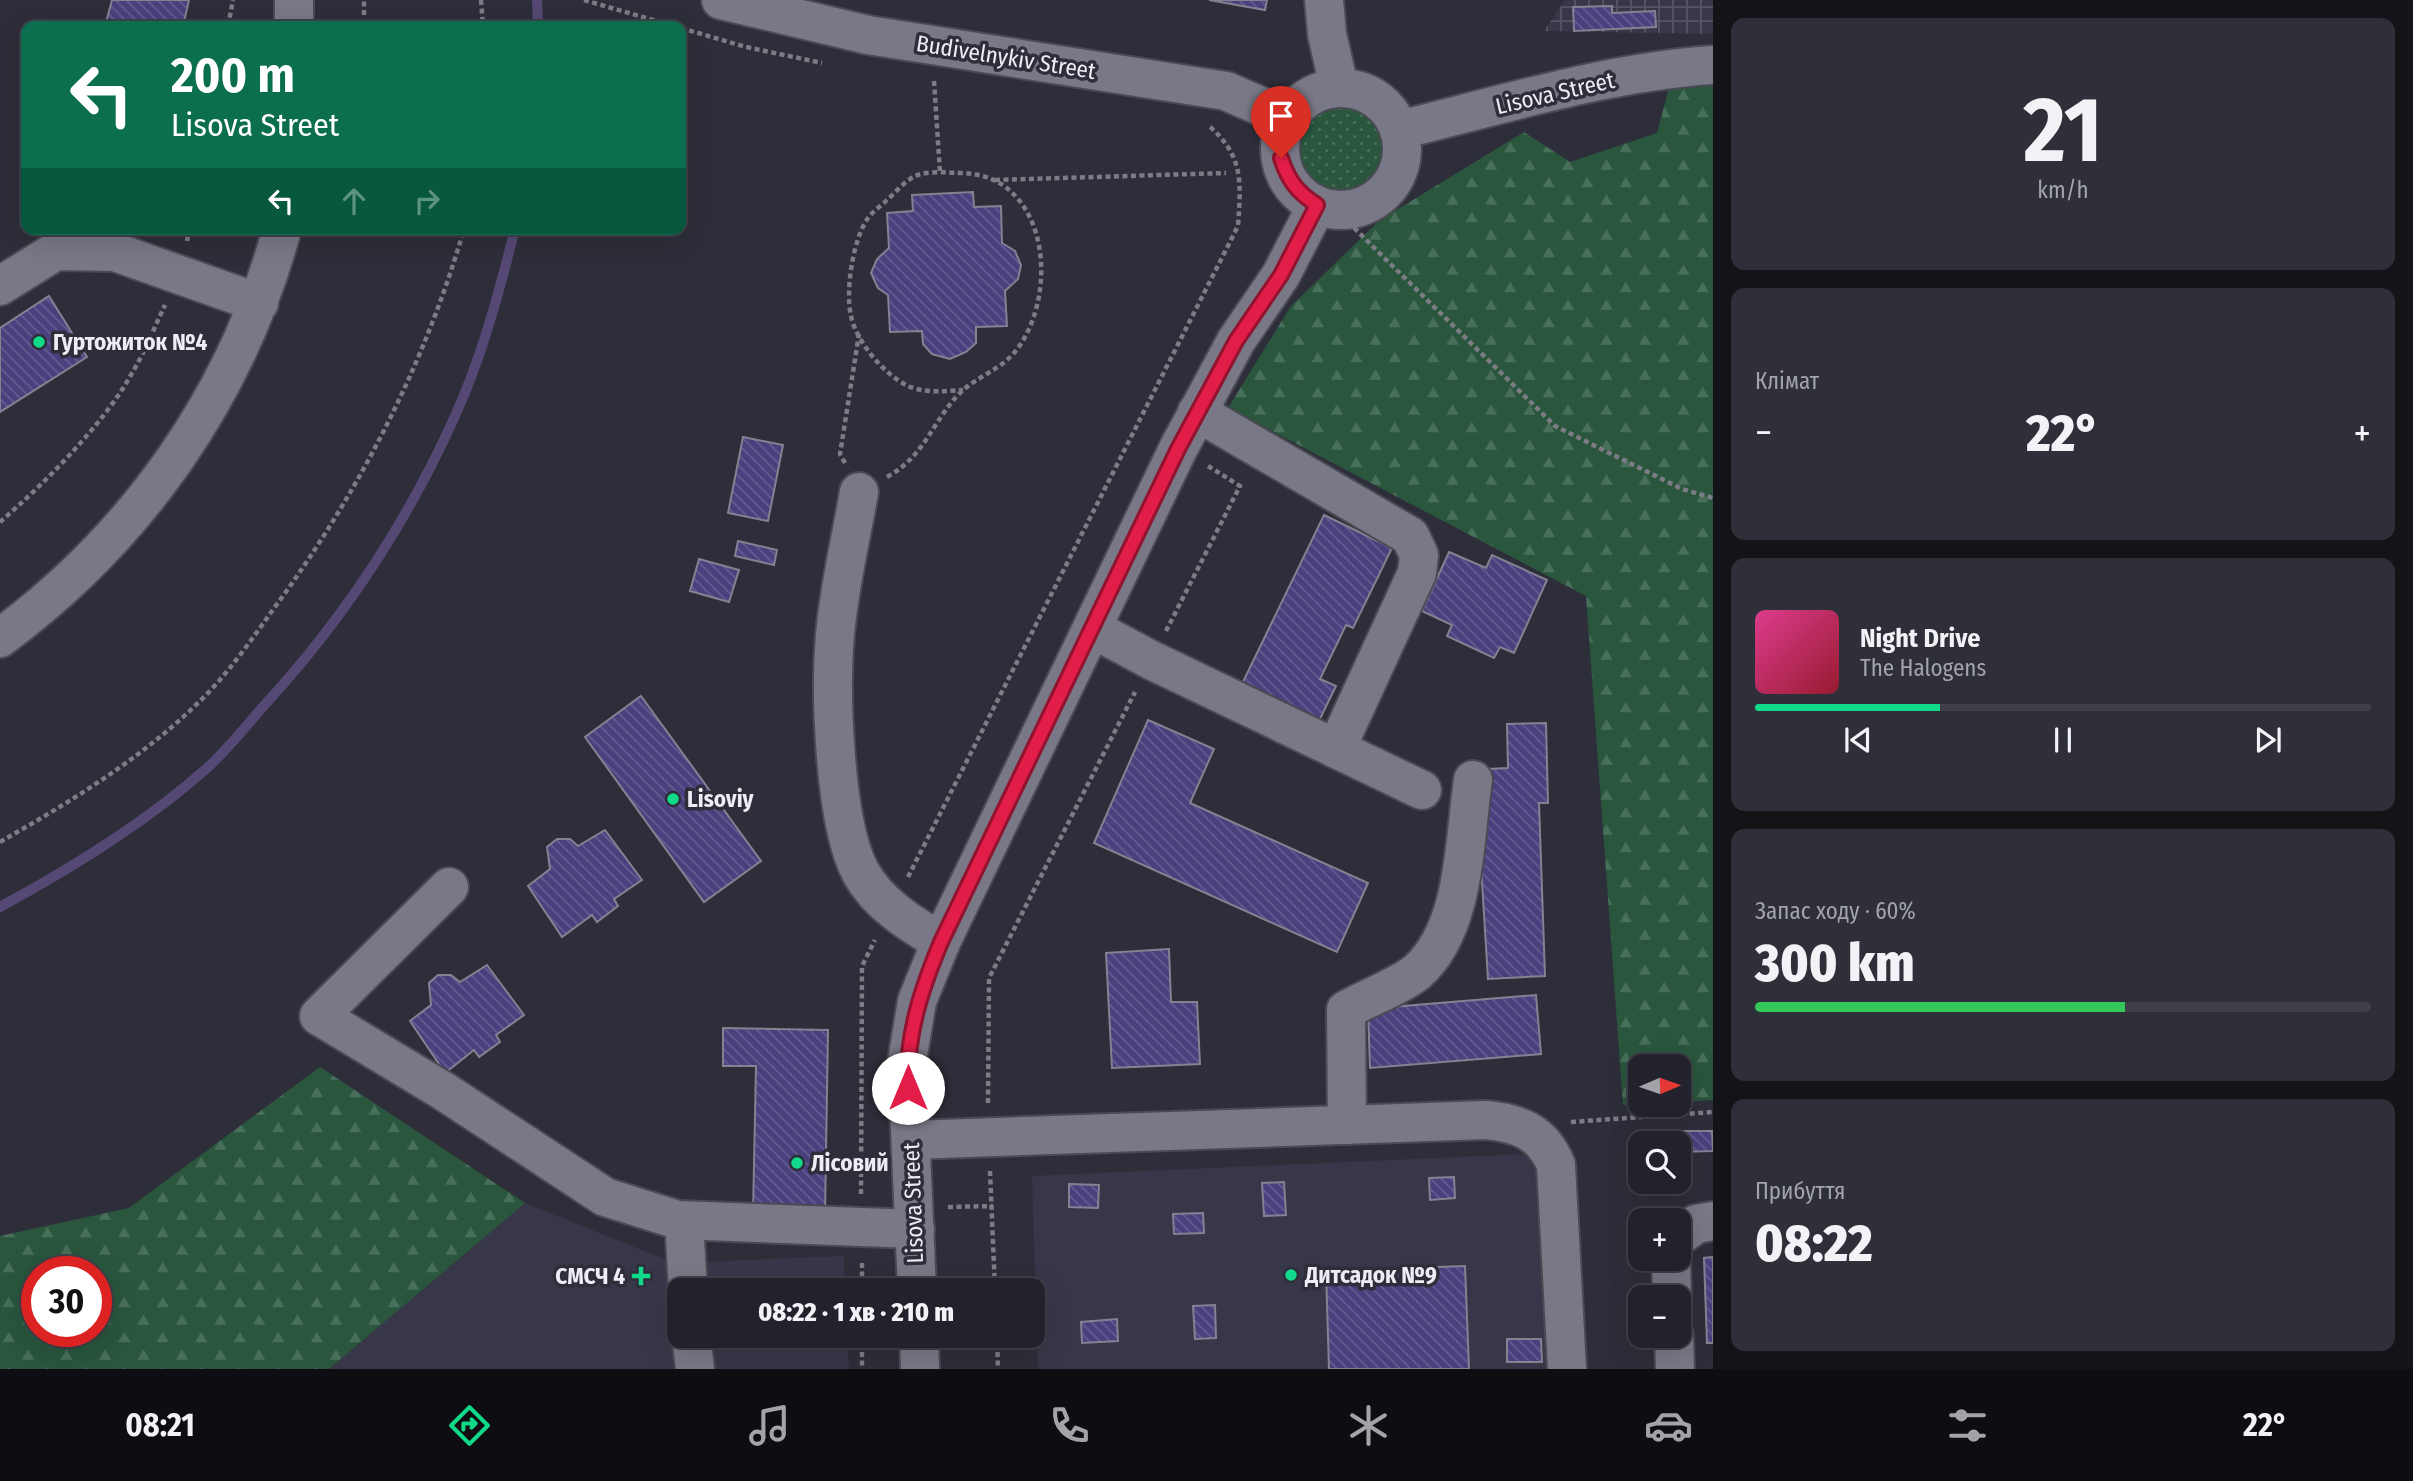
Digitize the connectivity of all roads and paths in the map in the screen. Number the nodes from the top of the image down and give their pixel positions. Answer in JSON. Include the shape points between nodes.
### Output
{"nodes":[{"id":1,"x":233,"y":0,"type":"edge"},
{"id":2,"x":294,"y":0,"type":"edge"},
{"id":3,"x":364,"y":0,"type":"edge"},
{"id":4,"x":481,"y":0,"type":"edge"},
{"id":5,"x":584,"y":0,"type":"edge"},
{"id":6,"x":721,"y":0,"type":"edge"},
{"id":7,"x":1324,"y":0,"type":"edge"},
{"id":8,"x":364,"y":15,"type":"dead end"},
{"id":9,"x":229,"y":21,"type":"edge"},
{"id":10,"x":294,"y":21,"type":"edge"},
{"id":11,"x":483,"y":21,"type":"edge"},
{"id":12,"x":657,"y":21,"type":"edge"},
{"id":13,"x":686,"y":30,"type":"edge"},
{"id":14,"x":696,"y":33,"type":"dead end"},
{"id":15,"x":1713,"y":65,"type":"edge"},
{"id":16,"x":934,"y":81,"type":"dead end"},
{"id":17,"x":1199,"y":86,"type":"junction"},
{"id":18,"x":1339,"y":88,"type":"junction"},
{"id":19,"x":1289,"y":118,"type":"junction"},
{"id":20,"x":1399,"y":130,"type":"junction"},
{"id":21,"x":940,"y":172,"type":"junction"},
{"id":22,"x":1226,"y":173,"type":"dead end"},
{"id":23,"x":995,"y":180,"type":"junction"},
{"id":24,"x":1326,"y":207,"type":"junction"},
{"id":25,"x":188,"y":235,"type":"edge"},
{"id":26,"x":280,"y":235,"type":"edge"},
{"id":27,"x":462,"y":235,"type":"edge"},
{"id":28,"x":180,"y":274,"type":"junction"},
{"id":29,"x":0,"y":286,"type":"edge"},
{"id":30,"x":259,"y":303,"type":"junction"},
{"id":31,"x":859,"y":334,"type":"junction"},
{"id":32,"x":963,"y":390,"type":"junction"},
{"id":33,"x":1197,"y":412,"type":"junction"},
{"id":34,"x":1137,"y":426,"type":"junction"},
{"id":35,"x":1178,"y":449,"type":"junction"},
{"id":36,"x":859,"y":492,"type":"junction"},
{"id":37,"x":1713,"y":498,"type":"edge"},
{"id":38,"x":0,"y":522,"type":"edge"},
{"id":39,"x":1093,"y":629,"type":"junction"},
{"id":40,"x":0,"y":638,"type":"edge"},
{"id":41,"x":1151,"y":660,"type":"junction"},
{"id":42,"x":1336,"y":749,"type":"junction"},
{"id":43,"x":1473,"y":780,"type":"dead end"},
{"id":44,"x":1422,"y":790,"type":"dead end"},
{"id":45,"x":0,"y":842,"type":"edge"},
{"id":46,"x":449,"y":887,"type":"dead end"},
{"id":47,"x":891,"y":909,"type":"junction"},
{"id":48,"x":941,"y":942,"type":"junction"},
{"id":49,"x":1713,"y":1112,"type":"edge"},
{"id":50,"x":1558,"y":1123,"type":"dead end"},
{"id":51,"x":1347,"y":1125,"type":"junction"},
{"id":52,"x":987,"y":1138,"type":"junction"},
{"id":53,"x":911,"y":1140,"type":"junction"},
{"id":54,"x":1713,"y":1221,"type":"edge"},
{"id":55,"x":862,"y":1228,"type":"junction"},
{"id":56,"x":1691,"y":1228,"type":"edge"},
{"id":57,"x":915,"y":1229,"type":"junction"},
{"id":58,"x":685,"y":1239,"type":"dead end"},
{"id":59,"x":687,"y":1278,"type":"edge"},
{"id":60,"x":862,"y":1278,"type":"edge"},
{"id":61,"x":917,"y":1278,"type":"edge"},
{"id":62,"x":994,"y":1278,"type":"edge"},
{"id":63,"x":693,"y":1348,"type":"edge"},
{"id":64,"x":862,"y":1348,"type":"edge"},
{"id":65,"x":919,"y":1348,"type":"edge"},
{"id":66,"x":997,"y":1348,"type":"edge"},
{"id":67,"x":1674,"y":1348,"type":"edge"},
{"id":68,"x":695,"y":1369,"type":"edge"},
{"id":69,"x":862,"y":1369,"type":"edge"},
{"id":70,"x":920,"y":1369,"type":"edge"},
{"id":71,"x":998,"y":1369,"type":"edge"},
{"id":72,"x":1567,"y":1369,"type":"edge"},
{"id":73,"x":1675,"y":1369,"type":"edge"}],
"edges":[{"from":1,"to":9,"type":"path"},
{"from":2,"to":10,"type":"street"},
{"from":3,"to":8,"type":"path"},
{"from":4,"to":11,"type":"path"},
{"from":5,"to":12,"type":"path"},
{"from":6,"to":17,"type":"street","name":"Budivelnykiv Street","via":[[868,35]]},
{"from":7,"to":18,"type":"street"},
{"from":13,"to":14,"type":"path"},
{"from":15,"to":20,"type":"street","name":"Lisova Street","via":[[1679,67],[1590,92]]},
{"from":16,"to":21,"type":"path"},
{"from":17,"to":19,"type":"street","name":"Budivelnykiv Street"},
{"from":17,"to":34,"type":"path","via":[[1191,120],[1206,123],[1221,136],[1236,159],[1238,226]]},
{"from":18,"to":19,"type":"street","via":[[1308,97]]},
{"from":18,"to":20,"type":"street","via":[[1359,90],[1377,99]]},
{"from":19,"to":24,"type":"street","via":[[1281,137],[1287,177],[1300,194]]},
{"from":20,"to":24,"type":"street","via":[[1402,150],[1389,187],[1356,208]]},
{"from":21,"to":23,"type":"path","via":[[978,173]]},
{"from":21,"to":31,"type":"path","via":[[915,176],[868,218],[855,248],[851,274],[850,316]]},
{"from":22,"to":23,"type":"path"},
{"from":23,"to":32,"type":"path","via":[[1017,198],[1030,217],[1039,246],[1041,280],[1035,313],[1016,351],[996,371]]},
{"from":24,"to":33,"type":"street","name":"Lisova Street","via":[[1236,341]]},
{"from":24,"to":37,"type":"path","via":[[1555,426],[1682,489]]},
{"from":25,"to":28,"type":"path"},
{"from":26,"to":30,"type":"street"},
{"from":27,"to":45,"type":"path","via":[[424,348],[389,424],[299,575],[254,636],[200,701],[148,746],[93,787]]},
{"from":28,"to":29,"type":"street","via":[[115,252],[56,251]]},
{"from":28,"to":30,"type":"street"},
{"from":28,"to":38,"type":"path","via":[[132,375],[86,435],[30,497]]},
{"from":30,"to":40,"type":"street","via":[[229,372],[150,496],[60,592]]},
{"from":31,"to":32,"type":"path","via":[[871,353],[906,385],[932,392]]},
{"from":31,"to":36,"type":"path","via":[[840,454]]},
{"from":32,"to":36,"type":"path","via":[[907,466]]},
{"from":33,"to":35,"type":"street","name":"Lisova Street"},
{"from":33,"to":42,"type":"street","via":[[1410,536],[1419,555],[1417,573]]},
{"from":34,"to":35,"type":"path"},
{"from":34,"to":47,"type":"path"},
{"from":35,"to":39,"type":"street","name":"Lisova Street"},
{"from":35,"to":41,"type":"path","via":[[1240,486]]},
{"from":36,"to":47,"type":"street","via":[[835,635],[839,787],[847,836],[861,874]]},
{"from":39,"to":41,"type":"street"},
{"from":39,"to":48,"type":"street","name":"Lisova Street"},
{"from":41,"to":42,"type":"street"},
{"from":41,"to":52,"type":"path","via":[[989,978]]},
{"from":42,"to":44,"type":"street"},
{"from":43,"to":51,"type":"street","via":[[1454,915],[1438,950],[1415,973],[1346,1010]]},
{"from":46,"to":55,"type":"street","via":[[320,1016],[605,1197],[678,1220]]},
{"from":47,"to":48,"type":"street"},
{"from":47,"to":55,"type":"path","via":[[862,966]]},
{"from":48,"to":53,"type":"street","name":"Lisova Street","via":[[917,1001],[907,1061]]},
{"from":49,"to":50,"type":"path"},
{"from":51,"to":52,"type":"street"},
{"from":51,"to":72,"type":"street","via":[[1486,1119],[1537,1134],[1549,1147],[1558,1176]]},
{"from":52,"to":53,"type":"street"},
{"from":52,"to":62,"type":"path"},
{"from":53,"to":57,"type":"street","name":"Lisova Street"},
{"from":54,"to":56,"type":"street"},
{"from":55,"to":57,"type":"street"},
{"from":55,"to":60,"type":"path"},
{"from":57,"to":61,"type":"street","name":"Lisova Street"},
{"from":58,"to":59,"type":"street"},
{"from":63,"to":68,"type":"street"},
{"from":64,"to":69,"type":"path"},
{"from":65,"to":70,"type":"street"},
{"from":66,"to":71,"type":"path"},
{"from":67,"to":73,"type":"street"}]}
